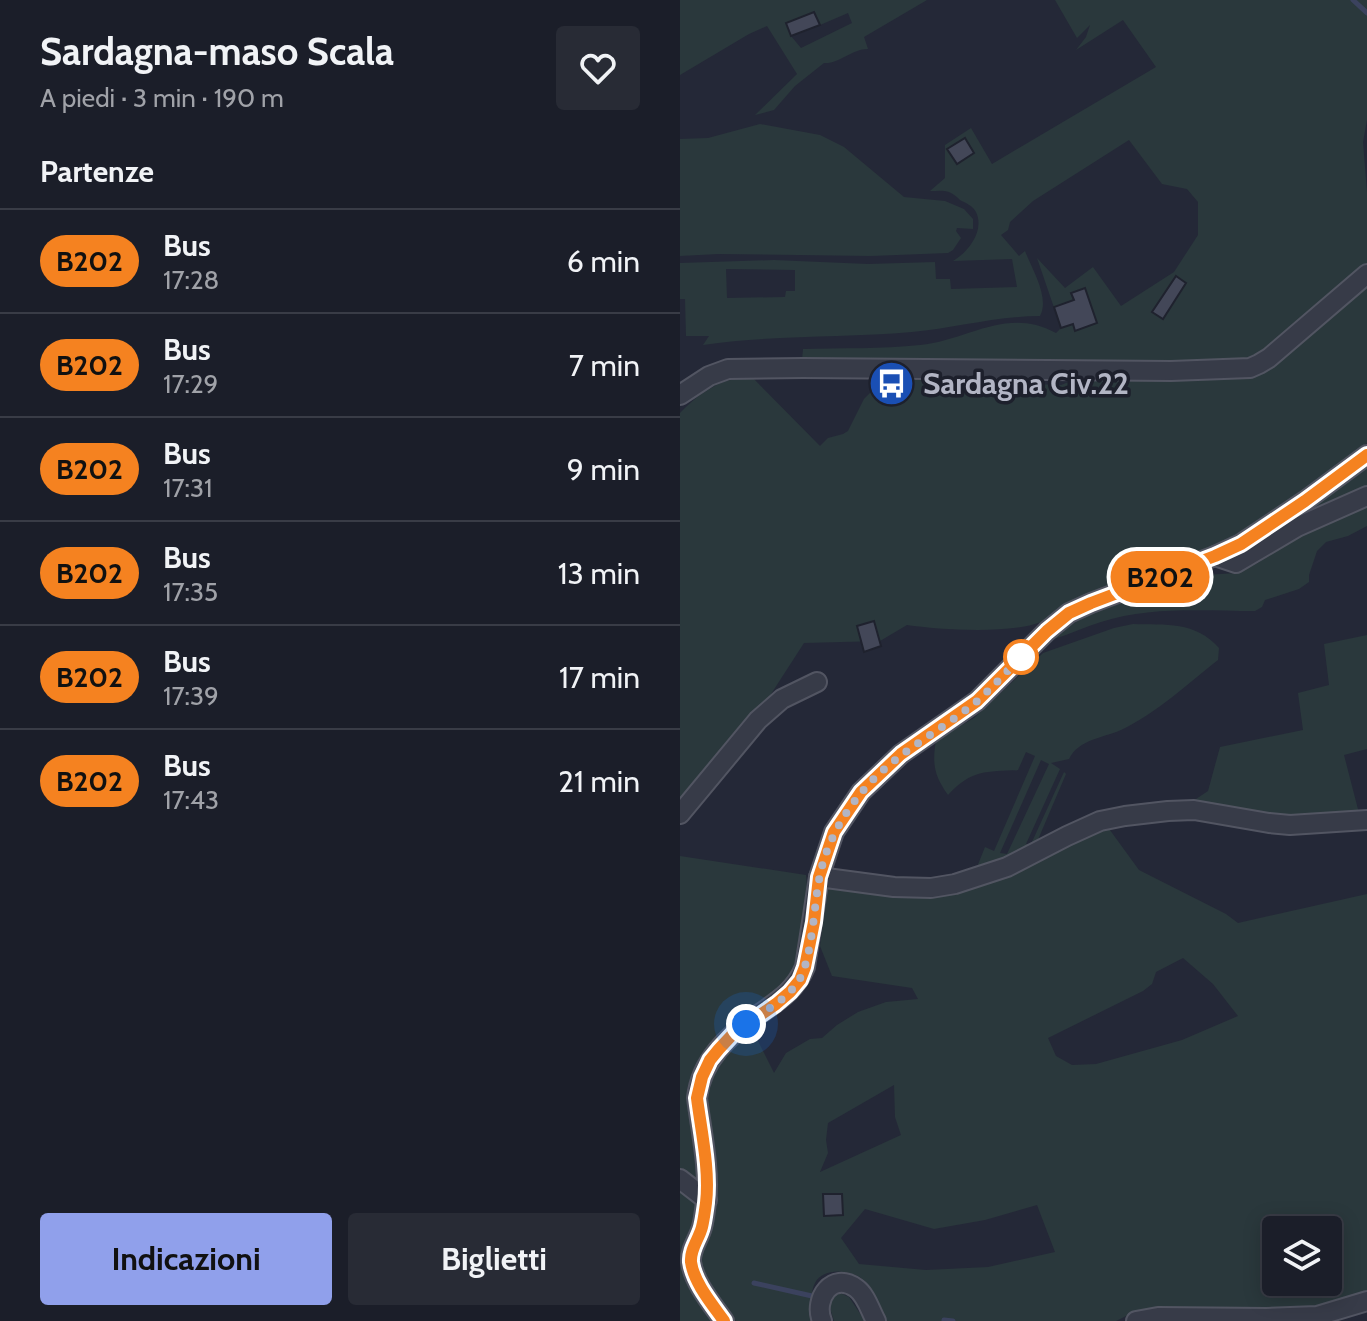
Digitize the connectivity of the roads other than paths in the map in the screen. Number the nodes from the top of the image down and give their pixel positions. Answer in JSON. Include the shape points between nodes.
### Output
{"nodes":[{"id":1,"x":1367,"y":274,"type":"edge"},
{"id":2,"x":680,"y":395,"type":"edge"},
{"id":3,"x":1367,"y":455,"type":"edge"},
{"id":4,"x":1367,"y":496,"type":"edge"},
{"id":5,"x":1215,"y":556,"type":"junction"},
{"id":6,"x":817,"y":682,"type":"dead end"},
{"id":7,"x":680,"y":814,"type":"edge"},
{"id":8,"x":1367,"y":820,"type":"edge"},
{"id":9,"x":819,"y":877,"type":"junction"},
{"id":10,"x":680,"y":1179,"type":"edge"},
{"id":11,"x":707,"y":1200,"type":"junction"},
{"id":12,"x":1367,"y":1301,"type":"edge"},
{"id":13,"x":724,"y":1321,"type":"edge"},
{"id":14,"x":822,"y":1321,"type":"edge"},
{"id":15,"x":876,"y":1321,"type":"edge"},
{"id":16,"x":1136,"y":1321,"type":"edge"}],
"edges":[{"from":1,"to":2,"type":"street","via":[[1269,358],[1250,368],[728,369]]},
{"from":3,"to":5,"type":"street","via":[[1241,544]]},
{"from":4,"to":5,"type":"street","via":[[1297,527],[1236,563]]},
{"from":5,"to":9,"type":"street","via":[[1069,613],[977,701],[901,754],[861,792],[834,832]]},
{"from":6,"to":7,"type":"street","via":[[782,699],[758,720]]},
{"from":8,"to":9,"type":"street","via":[[1290,825],[1168,811],[1100,821],[1007,867],[955,884],[894,887]]},
{"from":9,"to":11,"type":"street","via":[[800,980],[733,1034],[702,1077],[697,1098]]},
{"from":10,"to":11,"type":"street"},
{"from":11,"to":13,"type":"street","via":[[691,1258],[701,1287]]},
{"from":12,"to":16,"type":"street","via":[[1317,1316]]},
{"from":14,"to":15,"type":"street","via":[[821,1298],[827,1288],[840,1283],[858,1289]]}]}
